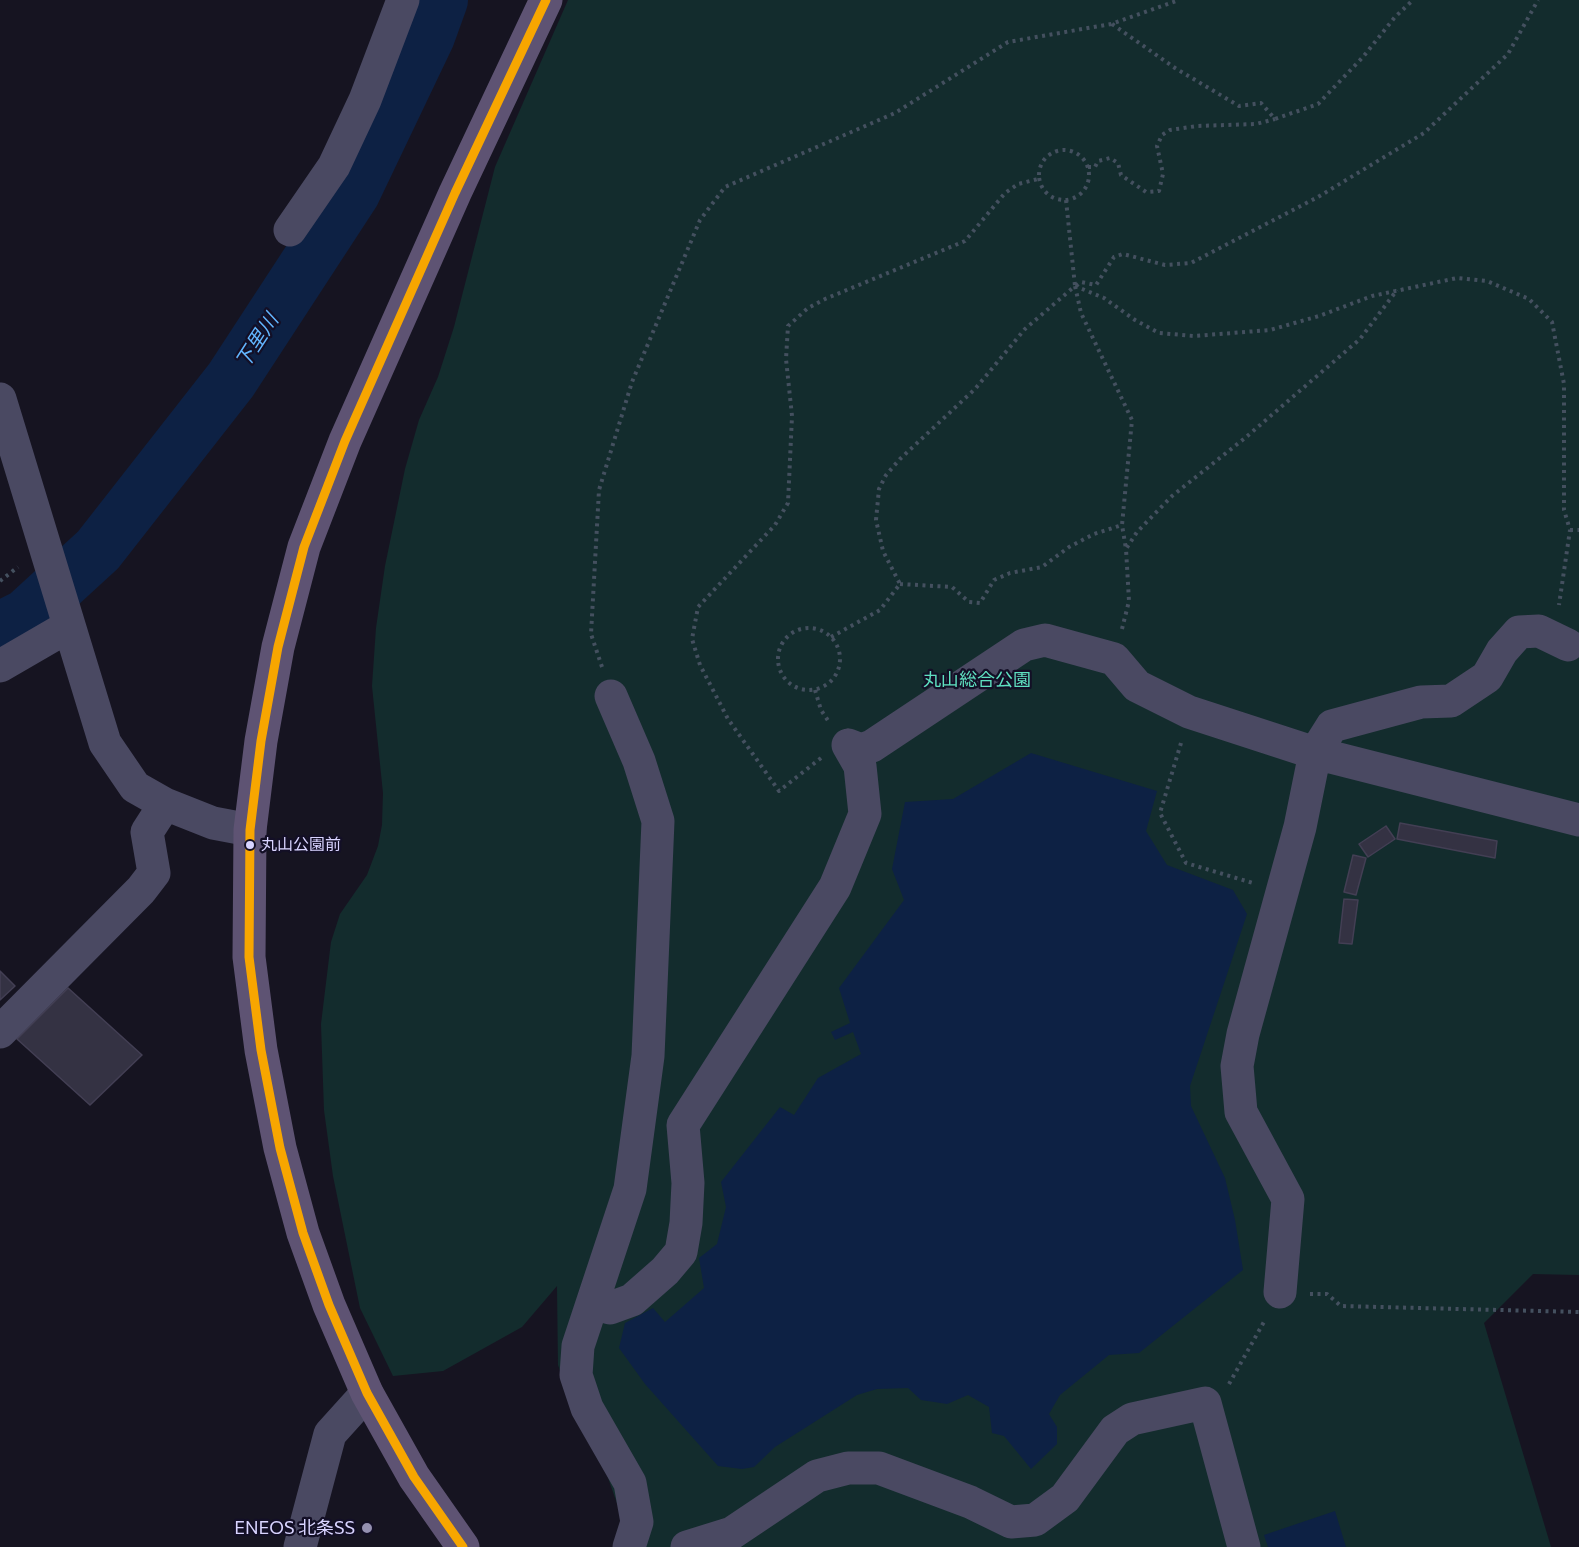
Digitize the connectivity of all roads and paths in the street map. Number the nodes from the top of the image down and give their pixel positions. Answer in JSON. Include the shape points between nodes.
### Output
{"nodes":[{"id":1,"x":403,"y":0,"type":"edge"},
{"id":2,"x":546,"y":0,"type":"edge"},
{"id":3,"x":1179,"y":0,"type":"edge"},
{"id":4,"x":1413,"y":0,"type":"edge"},
{"id":5,"x":1538,"y":0,"type":"edge"},
{"id":6,"x":1112,"y":24,"type":"junction"},
{"id":7,"x":1275,"y":119,"type":"junction"},
{"id":8,"x":1088,"y":167,"type":"junction"},
{"id":9,"x":1038,"y":179,"type":"junction"},
{"id":10,"x":1066,"y":200,"type":"junction"},
{"id":11,"x":290,"y":230,"type":"dead end"},
{"id":12,"x":1075,"y":286,"type":"junction"},
{"id":13,"x":1398,"y":290,"type":"junction"},
{"id":14,"x":0,"y":399,"type":"edge"},
{"id":15,"x":1122,"y":525,"type":"junction"},
{"id":16,"x":1570,"y":530,"type":"junction"},
{"id":17,"x":1579,"y":530,"type":"edge"},
{"id":18,"x":1126,"y":549,"type":"junction"},
{"id":19,"x":900,"y":584,"type":"junction"},
{"id":20,"x":69,"y":626,"type":"junction"},
{"id":21,"x":831,"y":637,"type":"junction"},
{"id":22,"x":1562,"y":642,"type":"joint"},
{"id":23,"x":1114,"y":659,"type":"junction"},
{"id":24,"x":0,"y":666,"type":"edge"},
{"id":25,"x":816,"y":690,"type":"junction"},
{"id":26,"x":611,"y":696,"type":"joint"},
{"id":27,"x":1189,"y":712,"type":"junction"},
{"id":28,"x":833,"y":726,"type":"dead end"},
{"id":29,"x":1315,"y":753,"type":"junction"},
{"id":30,"x":826,"y":754,"type":"dead end"},
{"id":31,"x":165,"y":804,"type":"junction"},
{"id":32,"x":1579,"y":820,"type":"edge"},
{"id":33,"x":250,"y":830,"type":"junction"},
{"id":34,"x":1282,"y":891,"type":"junction"},
{"id":35,"x":0,"y":1032,"type":"edge"},
{"id":36,"x":1280,"y":1292,"type":"junction"},
{"id":37,"x":594,"y":1303,"type":"junction"},
{"id":38,"x":1579,"y":1312,"type":"edge"},
{"id":39,"x":367,"y":1393,"type":"junction"},
{"id":40,"x":1205,"y":1403,"type":"junction"},
{"id":41,"x":300,"y":1547,"type":"edge"},
{"id":42,"x":463,"y":1547,"type":"edge"},
{"id":43,"x":629,"y":1547,"type":"edge"},
{"id":44,"x":687,"y":1547,"type":"edge"},
{"id":45,"x":1244,"y":1547,"type":"edge"}],
"edges":[{"from":1,"to":11,"type":"street","via":[[365,100],[334,166]]},
{"from":2,"to":33,"type":"main road","via":[[345,441],[304,547],[278,647]]},
{"from":3,"to":6,"type":"path"},
{"from":4,"to":7,"type":"path","via":[[1318,104]]},
{"from":5,"to":12,"type":"path","via":[[1508,54],[1424,133],[1318,197],[1191,263],[1166,265],[1123,254],[1113,257],[1096,285],[1081,282]]},
{"from":6,"to":7,"type":"path","via":[[1239,106],[1262,103]]},
{"from":6,"to":26,"type":"path","via":[[1008,42],[896,113],[725,187],[700,220],[632,382],[599,490],[591,634]]},
{"from":7,"to":8,"type":"path","via":[[1170,130],[1162,135],[1157,146],[1162,174],[1159,191],[1146,192],[1120,175],[1118,163],[1110,158]]},
{"from":8,"to":9,"type":"path","via":[[1078,154],[1053,152],[1041,163]]},
{"from":8,"to":10,"type":"path","via":[[1084,191]]},
{"from":9,"to":10,"type":"path","via":[[1046,194]]},
{"from":9,"to":30,"type":"path","via":[[1018,184],[1005,193],[965,241],[830,296],[808,308],[788,326],[786,359],[792,416],[788,503],[776,525],[698,607],[692,639],[700,665],[728,719],[779,791]]},
{"from":10,"to":12,"type":"path"},
{"from":12,"to":13,"type":"path","via":[[1104,298],[1159,333],[1194,336],[1270,330]]},
{"from":12,"to":15,"type":"path","via":[[1081,313],[1132,420]]},
{"from":12,"to":19,"type":"path","via":[[1025,329],[975,390],[886,475],[877,497],[876,520],[884,551]]},
{"from":13,"to":16,"type":"path","via":[[1457,278],[1487,281],[1529,299],[1552,322],[1564,384],[1564,510]]},
{"from":13,"to":18,"type":"path","via":[[1360,339],[1154,511]]},
{"from":14,"to":20,"type":"street"},
{"from":15,"to":18,"type":"path"},
{"from":15,"to":19,"type":"path","via":[[1069,547],[1042,567],[994,580],[980,603],[969,602],[952,587]]},
{"from":16,"to":17,"type":"path"},
{"from":16,"to":22,"type":"path","via":[[1562,575]]},
{"from":18,"to":23,"type":"path","via":[[1129,601]]},
{"from":19,"to":21,"type":"path","via":[[880,610]]},
{"from":20,"to":24,"type":"street"},
{"from":20,"to":31,"type":"street","via":[[105,743],[135,787]]},
{"from":21,"to":25,"type":"path","via":[[839,652],[838,671]]},
{"from":21,"to":25,"type":"path","via":[[820,630],[800,630],[790,635],[779,652],[778,662],[787,681],[795,687]]},
{"from":22,"to":29,"type":"street","via":[[1539,631],[1519,632],[1487,677],[1451,701],[1421,702],[1332,726]]},
{"from":23,"to":27,"type":"street","via":[[1137,686]]},
{"from":23,"to":37,"type":"street","via":[[1045,640],[1033,641],[872,746],[861,750],[848,745],[860,766],[865,814],[835,887],[683,1125],[688,1183],[681,1252],[632,1300],[610,1308]]},
{"from":25,"to":28,"type":"path","via":[[821,710]]},
{"from":26,"to":37,"type":"street","via":[[639,761],[658,821],[648,1056],[630,1189]]},
{"from":27,"to":29,"type":"street"},
{"from":27,"to":34,"type":"path","via":[[1160,813],[1186,863]]},
{"from":29,"to":32,"type":"street"},
{"from":29,"to":34,"type":"street"},
{"from":31,"to":33,"type":"street","via":[[213,823]]},
{"from":31,"to":35,"type":"street","via":[[147,832],[154,873]]},
{"from":33,"to":39,"type":"main road","via":[[249,957],[278,1137],[303,1233]]},
{"from":34,"to":36,"type":"street","via":[[1242,1034],[1237,1066],[1241,1112],[1288,1199]]},
{"from":36,"to":38,"type":"path","via":[[1328,1294],[1341,1306]]},
{"from":36,"to":40,"type":"path","via":[[1231,1382],[1221,1394]]},
{"from":37,"to":43,"type":"street","via":[[578,1346],[576,1376],[587,1408],[630,1483],[637,1522]]},
{"from":39,"to":41,"type":"street","via":[[330,1434]]},
{"from":39,"to":42,"type":"main road","via":[[414,1477]]},
{"from":40,"to":44,"type":"street","via":[[1132,1419],[1121,1426],[1105,1440],[1065,1498],[1035,1520],[1011,1522],[879,1467],[848,1467],[817,1476],[732,1533]]},
{"from":40,"to":45,"type":"street"}]}
